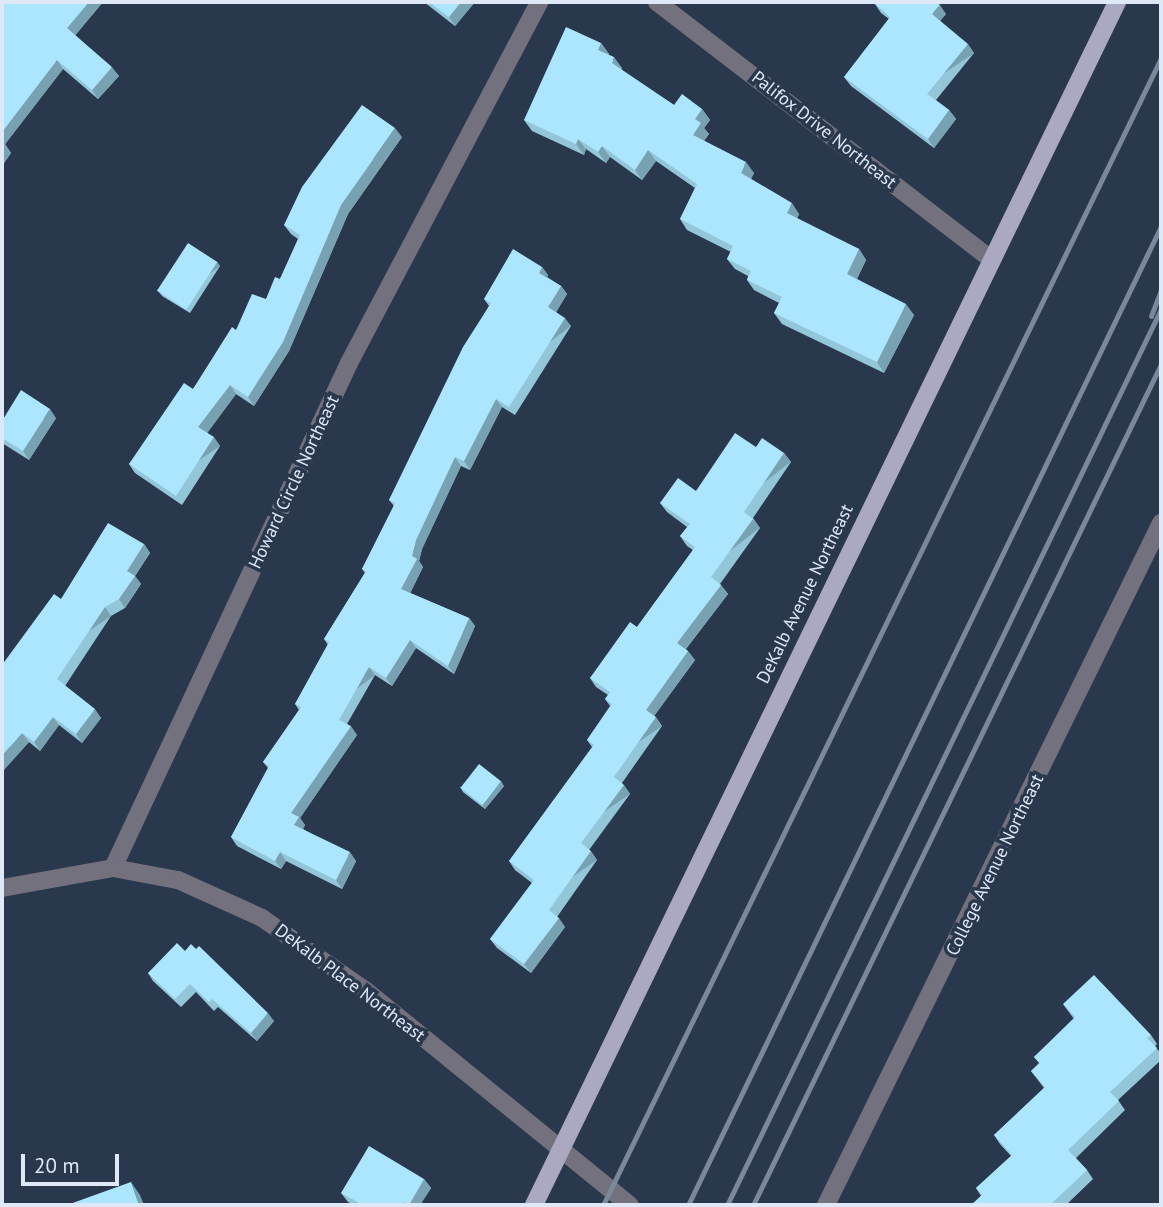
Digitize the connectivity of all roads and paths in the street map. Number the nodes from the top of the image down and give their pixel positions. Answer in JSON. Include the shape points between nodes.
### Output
{"nodes":[{"id":1,"x":539,"y":2,"type":"edge"},
{"id":2,"x":657,"y":2,"type":"edge"},
{"id":3,"x":1117,"y":2,"type":"edge"},
{"id":4,"x":991,"y":258,"type":"junction"},
{"id":5,"x":1161,"y":523,"type":"edge"},
{"id":6,"x":113,"y":867,"type":"junction"},
{"id":7,"x":2,"y":888,"type":"edge"},
{"id":8,"x":561,"y":1150,"type":"junction"},
{"id":9,"x":534,"y":1205,"type":"edge"},
{"id":10,"x":630,"y":1205,"type":"edge"},
{"id":11,"x":826,"y":1205,"type":"edge"}],
"edges":[{"from":1,"to":6,"type":"street","name":"Howard Circle Northeast","via":[[349,363]]},
{"from":2,"to":4,"type":"street","name":"Palifox Drive Northeast"},
{"from":3,"to":4,"type":"main road","name":"DeKalb Avenue Northeast"},
{"from":4,"to":8,"type":"main road","name":"DeKalb Avenue Northeast"},
{"from":5,"to":11,"type":"street","name":"College Avenue Northeast"},
{"from":6,"to":7,"type":"street"},
{"from":6,"to":8,"type":"street","name":"DeKalb Place Northeast","via":[[178,880],[262,918],[365,990]]},
{"from":8,"to":9,"type":"main road","name":"DeKalb Avenue Northeast"},
{"from":8,"to":10,"type":"street","name":"DeKalb Place Northeast"}]}
